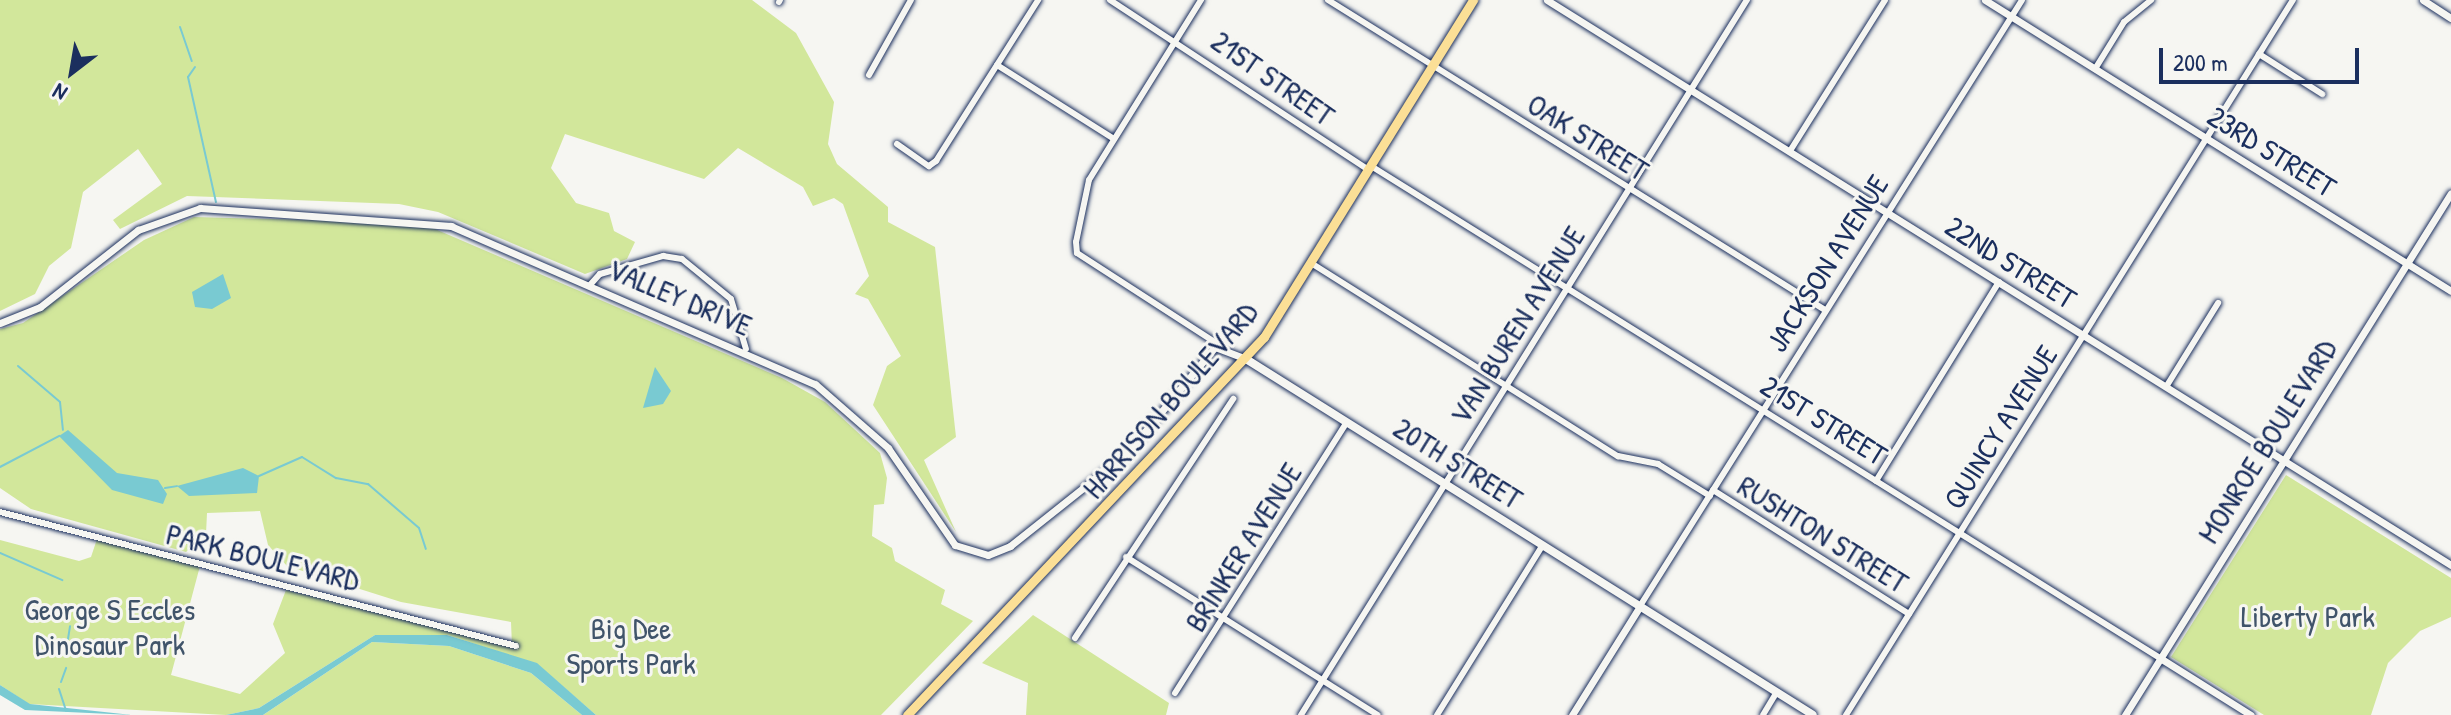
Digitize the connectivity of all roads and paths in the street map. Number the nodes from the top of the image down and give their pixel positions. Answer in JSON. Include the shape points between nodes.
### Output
{"nodes":[{"id":1,"x":911,"y":0,"type":"edge"},
{"id":2,"x":1038,"y":0,"type":"edge"},
{"id":3,"x":1110,"y":0,"type":"edge"},
{"id":4,"x":1201,"y":0,"type":"edge"},
{"id":5,"x":1328,"y":0,"type":"edge"},
{"id":6,"x":1473,"y":0,"type":"edge"},
{"id":7,"x":1747,"y":0,"type":"edge"},
{"id":8,"x":1885,"y":0,"type":"edge"},
{"id":9,"x":1985,"y":0,"type":"edge"},
{"id":10,"x":2022,"y":0,"type":"edge"},
{"id":11,"x":2151,"y":0,"type":"edge"},
{"id":12,"x":2293,"y":0,"type":"edge"},
{"id":13,"x":2423,"y":0,"type":"edge"},
{"id":14,"x":1551,"y":1,"type":"edge"},
{"id":15,"x":2011,"y":17,"type":"junction"},
{"id":16,"x":2451,"y":18,"type":"edge"},
{"id":17,"x":1176,"y":41,"type":"junction"},
{"id":18,"x":2259,"y":54,"type":"junction"},
{"id":19,"x":997,"y":65,"type":"junction"},
{"id":20,"x":1434,"y":66,"type":"junction"},
{"id":21,"x":2095,"y":69,"type":"junction"},
{"id":22,"x":869,"y":75,"type":"dead end"},
{"id":23,"x":1691,"y":90,"type":"junction"},
{"id":24,"x":2322,"y":94,"type":"dead end"},
{"id":25,"x":2206,"y":138,"type":"junction"},
{"id":26,"x":1114,"y":139,"type":"junction"},
{"id":27,"x":897,"y":144,"type":"dead end"},
{"id":28,"x":1790,"y":151,"type":"junction"},
{"id":29,"x":1370,"y":168,"type":"junction"},
{"id":30,"x":1629,"y":189,"type":"junction"},
{"id":31,"x":2451,"y":193,"type":"edge"},
{"id":32,"x":1887,"y":213,"type":"junction"},
{"id":33,"x":1311,"y":263,"type":"junction"},
{"id":34,"x":2407,"y":264,"type":"junction"},
{"id":35,"x":1999,"y":282,"type":"junction"},
{"id":36,"x":590,"y":285,"type":"junction"},
{"id":37,"x":1567,"y":287,"type":"junction"},
{"id":38,"x":2451,"y":291,"type":"edge"},
{"id":39,"x":2218,"y":303,"type":"dead end"},
{"id":40,"x":1825,"y":310,"type":"junction"},
{"id":41,"x":0,"y":323,"type":"edge"},
{"id":42,"x":2083,"y":335,"type":"junction"},
{"id":43,"x":1219,"y":345,"type":"junction"},
{"id":44,"x":746,"y":349,"type":"junction"},
{"id":45,"x":1246,"y":359,"type":"junction"},
{"id":46,"x":1505,"y":386,"type":"junction"},
{"id":47,"x":2166,"y":387,"type":"junction"},
{"id":48,"x":1233,"y":399,"type":"dead end"},
{"id":49,"x":1763,"y":410,"type":"junction"},
{"id":50,"x":1347,"y":422,"type":"junction"},
{"id":51,"x":2283,"y":460,"type":"junction"},
{"id":52,"x":1876,"y":481,"type":"junction"},
{"id":53,"x":1445,"y":483,"type":"junction"},
{"id":54,"x":1711,"y":493,"type":"junction"},
{"id":55,"x":0,"y":512,"type":"edge"},
{"id":56,"x":1959,"y":533,"type":"junction"},
{"id":57,"x":1544,"y":545,"type":"junction"},
{"id":58,"x":1126,"y":557,"type":"junction"},
{"id":59,"x":2451,"y":565,"type":"edge"},
{"id":60,"x":1640,"y":606,"type":"junction"},
{"id":61,"x":1909,"y":614,"type":"junction"},
{"id":62,"x":1224,"y":619,"type":"junction"},
{"id":63,"x":1075,"y":638,"type":"dead end"},
{"id":64,"x":516,"y":646,"type":"dead end"},
{"id":65,"x":2160,"y":658,"type":"junction"},
{"id":66,"x":1322,"y":680,"type":"junction"},
{"id":67,"x":1777,"y":692,"type":"junction"},
{"id":68,"x":1175,"y":693,"type":"dead end"},
{"id":69,"x":907,"y":715,"type":"edge"},
{"id":70,"x":1301,"y":715,"type":"edge"},
{"id":71,"x":1378,"y":715,"type":"edge"},
{"id":72,"x":1437,"y":715,"type":"edge"},
{"id":73,"x":1572,"y":715,"type":"edge"},
{"id":74,"x":1763,"y":715,"type":"edge"},
{"id":75,"x":1813,"y":715,"type":"edge"},
{"id":76,"x":1846,"y":715,"type":"edge"},
{"id":77,"x":2125,"y":715,"type":"edge"},
{"id":78,"x":2251,"y":715,"type":"edge"}],
"edges":[{"from":1,"to":22,"type":"street"},
{"from":2,"to":19,"type":"street"},
{"from":3,"to":17,"type":"street","name":"21ST STREET"},
{"from":4,"to":17,"type":"street"},
{"from":5,"to":20,"type":"street","name":"OAK STREET"},
{"from":6,"to":20,"type":"main road","name":"HARRISON BOULEVARD"},
{"from":7,"to":23,"type":"street","name":"VAN BUREN AVENUE"},
{"from":8,"to":28,"type":"street"},
{"from":9,"to":15,"type":"street","name":"23RD STREET"},
{"from":10,"to":15,"type":"street","name":"JACKSON AVENUE"},
{"from":11,"to":21,"type":"street","via":[[2124,22]]},
{"from":12,"to":18,"type":"street","name":"QUINCY AVENUE"},
{"from":13,"to":16,"type":"street"},
{"from":14,"to":23,"type":"street","name":"22ND STREET"},
{"from":15,"to":21,"type":"street","name":"23RD STREET"},
{"from":15,"to":32,"type":"street","name":"JACKSON AVENUE"},
{"from":17,"to":26,"type":"street"},
{"from":17,"to":29,"type":"street","name":"21ST STREET","via":[[1215,75]]},
{"from":18,"to":24,"type":"street"},
{"from":18,"to":25,"type":"street","name":"QUINCY AVENUE"},
{"from":19,"to":26,"type":"street"},
{"from":19,"to":27,"type":"street","via":[[929,166]]},
{"from":20,"to":29,"type":"main road","name":"HARRISON BOULEVARD"},
{"from":20,"to":30,"type":"street","name":"OAK STREET"},
{"from":21,"to":25,"type":"street","name":"23RD STREET"},
{"from":23,"to":28,"type":"street","name":"22ND STREET"},
{"from":23,"to":30,"type":"street","name":"VAN BUREN AVENUE"},
{"from":25,"to":34,"type":"street","name":"23RD STREET"},
{"from":25,"to":42,"type":"street","name":"QUINCY AVENUE"},
{"from":26,"to":43,"type":"street","name":"20TH STREET","via":[[1082,195],[1077,253]]},
{"from":28,"to":32,"type":"street","name":"22ND STREET"},
{"from":29,"to":33,"type":"main road","name":"HARRISON BOULEVARD"},
{"from":29,"to":37,"type":"street","name":"21ST STREET"},
{"from":30,"to":37,"type":"street","name":"VAN BUREN AVENUE"},
{"from":30,"to":40,"type":"street","name":"OAK STREET"},
{"from":31,"to":34,"type":"street","name":"MONROE BOULEVARD"},
{"from":32,"to":35,"type":"street","name":"22ND STREET"},
{"from":32,"to":40,"type":"street","name":"JACKSON AVENUE"},
{"from":33,"to":45,"type":"main road","name":"HARRISON BOULEVARD"},
{"from":33,"to":46,"type":"street","name":"RUSHTON STREET"},
{"from":34,"to":38,"type":"street","name":"23RD STREET"},
{"from":34,"to":51,"type":"street","name":"MONROE BOULEVARD"},
{"from":35,"to":42,"type":"street","name":"22ND STREET"},
{"from":35,"to":52,"type":"street"},
{"from":36,"to":41,"type":"street","name":"VALLEY DRIVE","via":[[419,218],[200,208],[138,230],[40,307]]},
{"from":36,"to":44,"type":"street","name":"VALLEY DRIVE"},
{"from":36,"to":44,"type":"street","via":[[612,270],[663,256],[682,259],[731,299]]},
{"from":37,"to":46,"type":"street","name":"VAN BUREN AVENUE"},
{"from":37,"to":49,"type":"street","name":"21ST STREET"},
{"from":39,"to":47,"type":"street"},
{"from":40,"to":49,"type":"street","name":"JACKSON AVENUE"},
{"from":42,"to":47,"type":"street","name":"22ND STREET"},
{"from":42,"to":56,"type":"street","name":"QUINCY AVENUE"},
{"from":43,"to":44,"type":"street","name":"VALLEY DRIVE","via":[[1127,453],[1010,546],[988,555],[951,541],[860,419],[815,384]]},
{"from":43,"to":45,"type":"street","name":"20TH STREET"},
{"from":45,"to":50,"type":"main road","name":"20TH STREET"},
{"from":45,"to":69,"type":"main road","name":"HARRISON BOULEVARD"},
{"from":46,"to":53,"type":"street","name":"VAN BUREN AVENUE"},
{"from":46,"to":54,"type":"street","name":"RUSHTON STREET","via":[[1618,456],[1658,464]]},
{"from":47,"to":51,"type":"street","name":"22ND STREET"},
{"from":48,"to":58,"type":"street"},
{"from":49,"to":52,"type":"street","name":"21ST STREET"},
{"from":49,"to":54,"type":"street","name":"JACKSON AVENUE"},
{"from":50,"to":53,"type":"main road","name":"20TH STREET"},
{"from":50,"to":62,"type":"street","name":"BRINKER AVENUE"},
{"from":51,"to":59,"type":"street","name":"22ND STREET"},
{"from":51,"to":65,"type":"street","name":"MONROE BOULEVARD"},
{"from":52,"to":56,"type":"street","name":"21ST STREET"},
{"from":53,"to":57,"type":"main road","name":"20TH STREET"},
{"from":53,"to":66,"type":"street","name":"VAN BUREN AVENUE"},
{"from":54,"to":60,"type":"street","name":"JACKSON AVENUE"},
{"from":54,"to":61,"type":"street","name":"RUSHTON STREET"},
{"from":55,"to":64,"type":"street","name":"PARK BOULEVARD"},
{"from":56,"to":61,"type":"street","name":"QUINCY AVENUE"},
{"from":56,"to":65,"type":"street","name":"21ST STREET"},
{"from":57,"to":60,"type":"main road","name":"20TH STREET"},
{"from":57,"to":72,"type":"street"},
{"from":58,"to":62,"type":"street"},
{"from":58,"to":63,"type":"street"},
{"from":60,"to":67,"type":"main road","name":"20TH STREET"},
{"from":60,"to":73,"type":"street","name":"JACKSON AVENUE"},
{"from":61,"to":76,"type":"street","name":"QUINCY AVENUE"},
{"from":62,"to":66,"type":"street"},
{"from":62,"to":68,"type":"street","name":"BRINKER AVENUE"},
{"from":65,"to":77,"type":"street","name":"MONROE BOULEVARD"},
{"from":65,"to":78,"type":"street","name":"21ST STREET"},
{"from":66,"to":70,"type":"street","name":"VAN BUREN AVENUE"},
{"from":66,"to":71,"type":"street"},
{"from":67,"to":74,"type":"street"},
{"from":67,"to":75,"type":"main road","name":"20TH STREET"}]}
